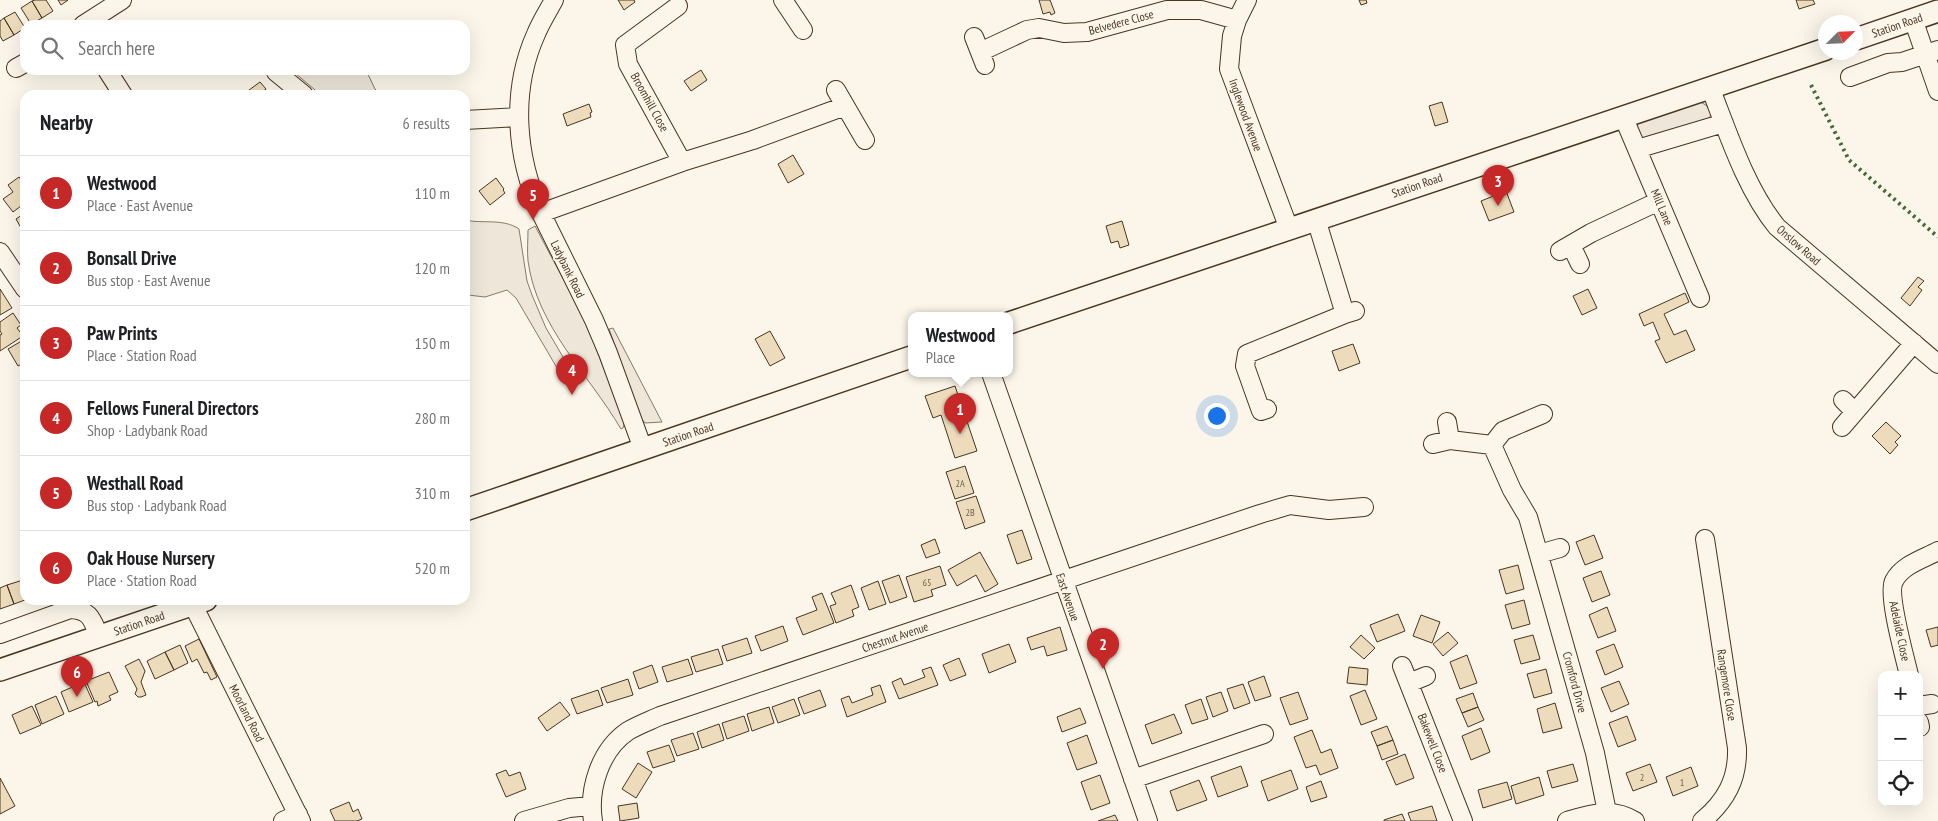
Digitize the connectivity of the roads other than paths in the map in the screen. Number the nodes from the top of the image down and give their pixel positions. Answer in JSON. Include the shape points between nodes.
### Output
{"nodes":[{"id":1,"x":122,"y":0,"type":"edge"},
{"id":2,"x":554,"y":0,"type":"edge"},
{"id":3,"x":783,"y":0,"type":"edge"},
{"id":4,"x":1247,"y":0,"type":"edge"},
{"id":5,"x":678,"y":6,"type":"dead end"},
{"id":6,"x":1938,"y":11,"type":"edge"},
{"id":7,"x":91,"y":20,"type":"edge"},
{"id":8,"x":1237,"y":20,"type":"junction"},
{"id":9,"x":1912,"y":20,"type":"junction"},
{"id":10,"x":803,"y":30,"type":"dead end"},
{"id":11,"x":1863,"y":37,"type":"edge"},
{"id":12,"x":980,"y":51,"type":"dead end"},
{"id":13,"x":1818,"y":52,"type":"edge"},
{"id":14,"x":1931,"y":52,"type":"edge"},
{"id":15,"x":110,"y":75,"type":"edge"},
{"id":16,"x":280,"y":75,"type":"edge"},
{"id":17,"x":1850,"y":77,"type":"dead end"},
{"id":18,"x":1710,"y":87,"type":"junction"},
{"id":19,"x":120,"y":90,"type":"edge"},
{"id":20,"x":298,"y":90,"type":"edge"},
{"id":21,"x":836,"y":90,"type":"dead end"},
{"id":22,"x":1938,"y":91,"type":"edge"},
{"id":23,"x":845,"y":106,"type":"junction"},
{"id":24,"x":1623,"y":116,"type":"junction"},
{"id":25,"x":519,"y":117,"type":"junction"},
{"id":26,"x":470,"y":120,"type":"edge"},
{"id":27,"x":1724,"y":123,"type":"junction"},
{"id":28,"x":865,"y":140,"type":"dead end"},
{"id":29,"x":1637,"y":149,"type":"junction"},
{"id":30,"x":682,"y":162,"type":"junction"},
{"id":31,"x":1659,"y":201,"type":"junction"},
{"id":32,"x":540,"y":213,"type":"junction"},
{"id":33,"x":1316,"y":219,"type":"junction"},
{"id":34,"x":1289,"y":229,"type":"junction"},
{"id":35,"x":0,"y":252,"type":"edge"},
{"id":36,"x":1580,"y":264,"type":"dead end"},
{"id":37,"x":20,"y":282,"type":"edge"},
{"id":38,"x":1700,"y":298,"type":"dead end"},
{"id":39,"x":1013,"y":322,"type":"edge"},
{"id":40,"x":1914,"y":343,"type":"junction"},
{"id":41,"x":908,"y":358,"type":"edge"},
{"id":42,"x":1938,"y":364,"type":"edge"},
{"id":43,"x":992,"y":377,"type":"edge"},
{"id":44,"x":1267,"y":409,"type":"dead end"},
{"id":45,"x":1543,"y":414,"type":"dead end"},
{"id":46,"x":1447,"y":422,"type":"dead end"},
{"id":47,"x":1842,"y":427,"type":"dead end"},
{"id":48,"x":1492,"y":445,"type":"junction"},
{"id":49,"x":643,"y":449,"type":"junction"},
{"id":50,"x":1364,"y":507,"type":"dead end"},
{"id":51,"x":470,"y":508,"type":"edge"},
{"id":52,"x":1705,"y":539,"type":"dead end"},
{"id":53,"x":1560,"y":548,"type":"dead end"},
{"id":54,"x":1938,"y":551,"type":"edge"},
{"id":55,"x":1539,"y":554,"type":"junction"},
{"id":56,"x":1062,"y":580,"type":"junction"},
{"id":57,"x":191,"y":605,"type":"edge"},
{"id":58,"x":201,"y":605,"type":"edge"},
{"id":59,"x":0,"y":634,"type":"edge"},
{"id":60,"x":99,"y":636,"type":"junction"},
{"id":61,"x":0,"y":670,"type":"edge"},
{"id":62,"x":1908,"y":671,"type":"edge"},
{"id":63,"x":1426,"y":676,"type":"dead end"},
{"id":64,"x":1264,"y":734,"type":"dead end"},
{"id":65,"x":1133,"y":780,"type":"junction"},
{"id":66,"x":1607,"y":812,"type":"junction"},
{"id":67,"x":592,"y":814,"type":"edge"},
{"id":68,"x":294,"y":819,"type":"edge"},
{"id":69,"x":524,"y":821,"type":"edge"},
{"id":70,"x":1148,"y":821,"type":"edge"},
{"id":71,"x":1462,"y":821,"type":"edge"},
{"id":72,"x":1567,"y":821,"type":"edge"},
{"id":73,"x":1635,"y":821,"type":"edge"},
{"id":74,"x":1702,"y":821,"type":"edge"}],
"edges":[{"from":1,"to":7,"type":"street"},
{"from":2,"to":25,"type":"street","name":"Ladybank Road","via":[[535,35],[527,60]]},
{"from":3,"to":10,"type":"street"},
{"from":4,"to":8,"type":"street","name":"Inglewood Avenue"},
{"from":5,"to":30,"type":"street","name":"Broomhill Close","via":[[625,46],[628,64]]},
{"from":6,"to":9,"type":"main road","name":"Station Road"},
{"from":8,"to":12,"type":"street","name":"Belvedere Close","via":[[1201,10],[1167,10],[1087,32],[1027,30]]},
{"from":8,"to":34,"type":"street","name":"Inglewood Avenue","via":[[1229,69]]},
{"from":9,"to":11,"type":"main road","name":"Station Road"},
{"from":9,"to":14,"type":"street"},
{"from":13,"to":18,"type":"main road","name":"Station Road"},
{"from":14,"to":17,"type":"street"},
{"from":14,"to":22,"type":"street"},
{"from":15,"to":19,"type":"street"},
{"from":16,"to":20,"type":"street"},
{"from":18,"to":24,"type":"main road","name":"Station Road"},
{"from":18,"to":27,"type":"street","name":"Onslow Road"},
{"from":21,"to":23,"type":"street"},
{"from":23,"to":28,"type":"street"},
{"from":23,"to":30,"type":"street"},
{"from":24,"to":29,"type":"street","name":"Mill Lane"},
{"from":24,"to":33,"type":"main road","name":"Station Road"},
{"from":25,"to":26,"type":"street"},
{"from":25,"to":32,"type":"street","name":"Ladybank Road","via":[[523,163]]},
{"from":27,"to":29,"type":"street"},
{"from":27,"to":40,"type":"street","name":"Onslow Road","via":[[1759,201],[1777,227]]},
{"from":29,"to":31,"type":"street","name":"Mill Lane"},
{"from":30,"to":32,"type":"street"},
{"from":31,"to":36,"type":"street","via":[[1566,248]]},
{"from":31,"to":38,"type":"street","name":"Mill Lane"},
{"from":32,"to":49,"type":"street","name":"Ladybank Road","via":[[594,320]]},
{"from":33,"to":34,"type":"main road","name":"Station Road"},
{"from":33,"to":44,"type":"street","via":[[1350,312],[1247,354],[1245,366],[1261,411]]},
{"from":34,"to":39,"type":"main road","name":"Station Road"},
{"from":35,"to":37,"type":"street"},
{"from":40,"to":42,"type":"street","name":"Onslow Road"},
{"from":40,"to":47,"type":"street","via":[[1849,406]]},
{"from":41,"to":49,"type":"main road","name":"Station Road"},
{"from":43,"to":56,"type":"street","name":"East Avenue"},
{"from":45,"to":48,"type":"street","via":[[1503,431]]},
{"from":46,"to":48,"type":"street","via":[[1441,442]]},
{"from":48,"to":55,"type":"street","name":"Cromford Drive","via":[[1528,518]]},
{"from":49,"to":51,"type":"main road","name":"Station Road"},
{"from":50,"to":56,"type":"street","name":"Chestnut Avenue","via":[[1329,510],[1290,505]]},
{"from":52,"to":74,"type":"street","name":"Rangemore Close","via":[[1737,765],[1729,788]]},
{"from":53,"to":55,"type":"street"},
{"from":54,"to":62,"type":"street","name":"Adelaide Close","via":[[1906,567],[1892,586]]},
{"from":55,"to":66,"type":"street","name":"Cromford Drive","via":[[1595,753]]},
{"from":56,"to":65,"type":"street","name":"East Avenue"},
{"from":56,"to":67,"type":"street","name":"Chestnut Avenue","via":[[697,703],[638,726],[614,744],[605,758],[592,791]]},
{"from":57,"to":60,"type":"main road","name":"Station Road"},
{"from":58,"to":68,"type":"street","name":"Moorland Road"},
{"from":59,"to":60,"type":"street","name":"Station Road","via":[[70,609],[84,611]]},
{"from":60,"to":61,"type":"main road","name":"Station Road"},
{"from":63,"to":71,"type":"street","name":"Bakewell Close","via":[[1406,674]]},
{"from":64,"to":65,"type":"street"},
{"from":65,"to":70,"type":"street","name":"East Avenue"},
{"from":66,"to":72,"type":"street"},
{"from":66,"to":73,"type":"street","via":[[1623,814]]},
{"from":67,"to":69,"type":"street","via":[[569,808]]}]}
